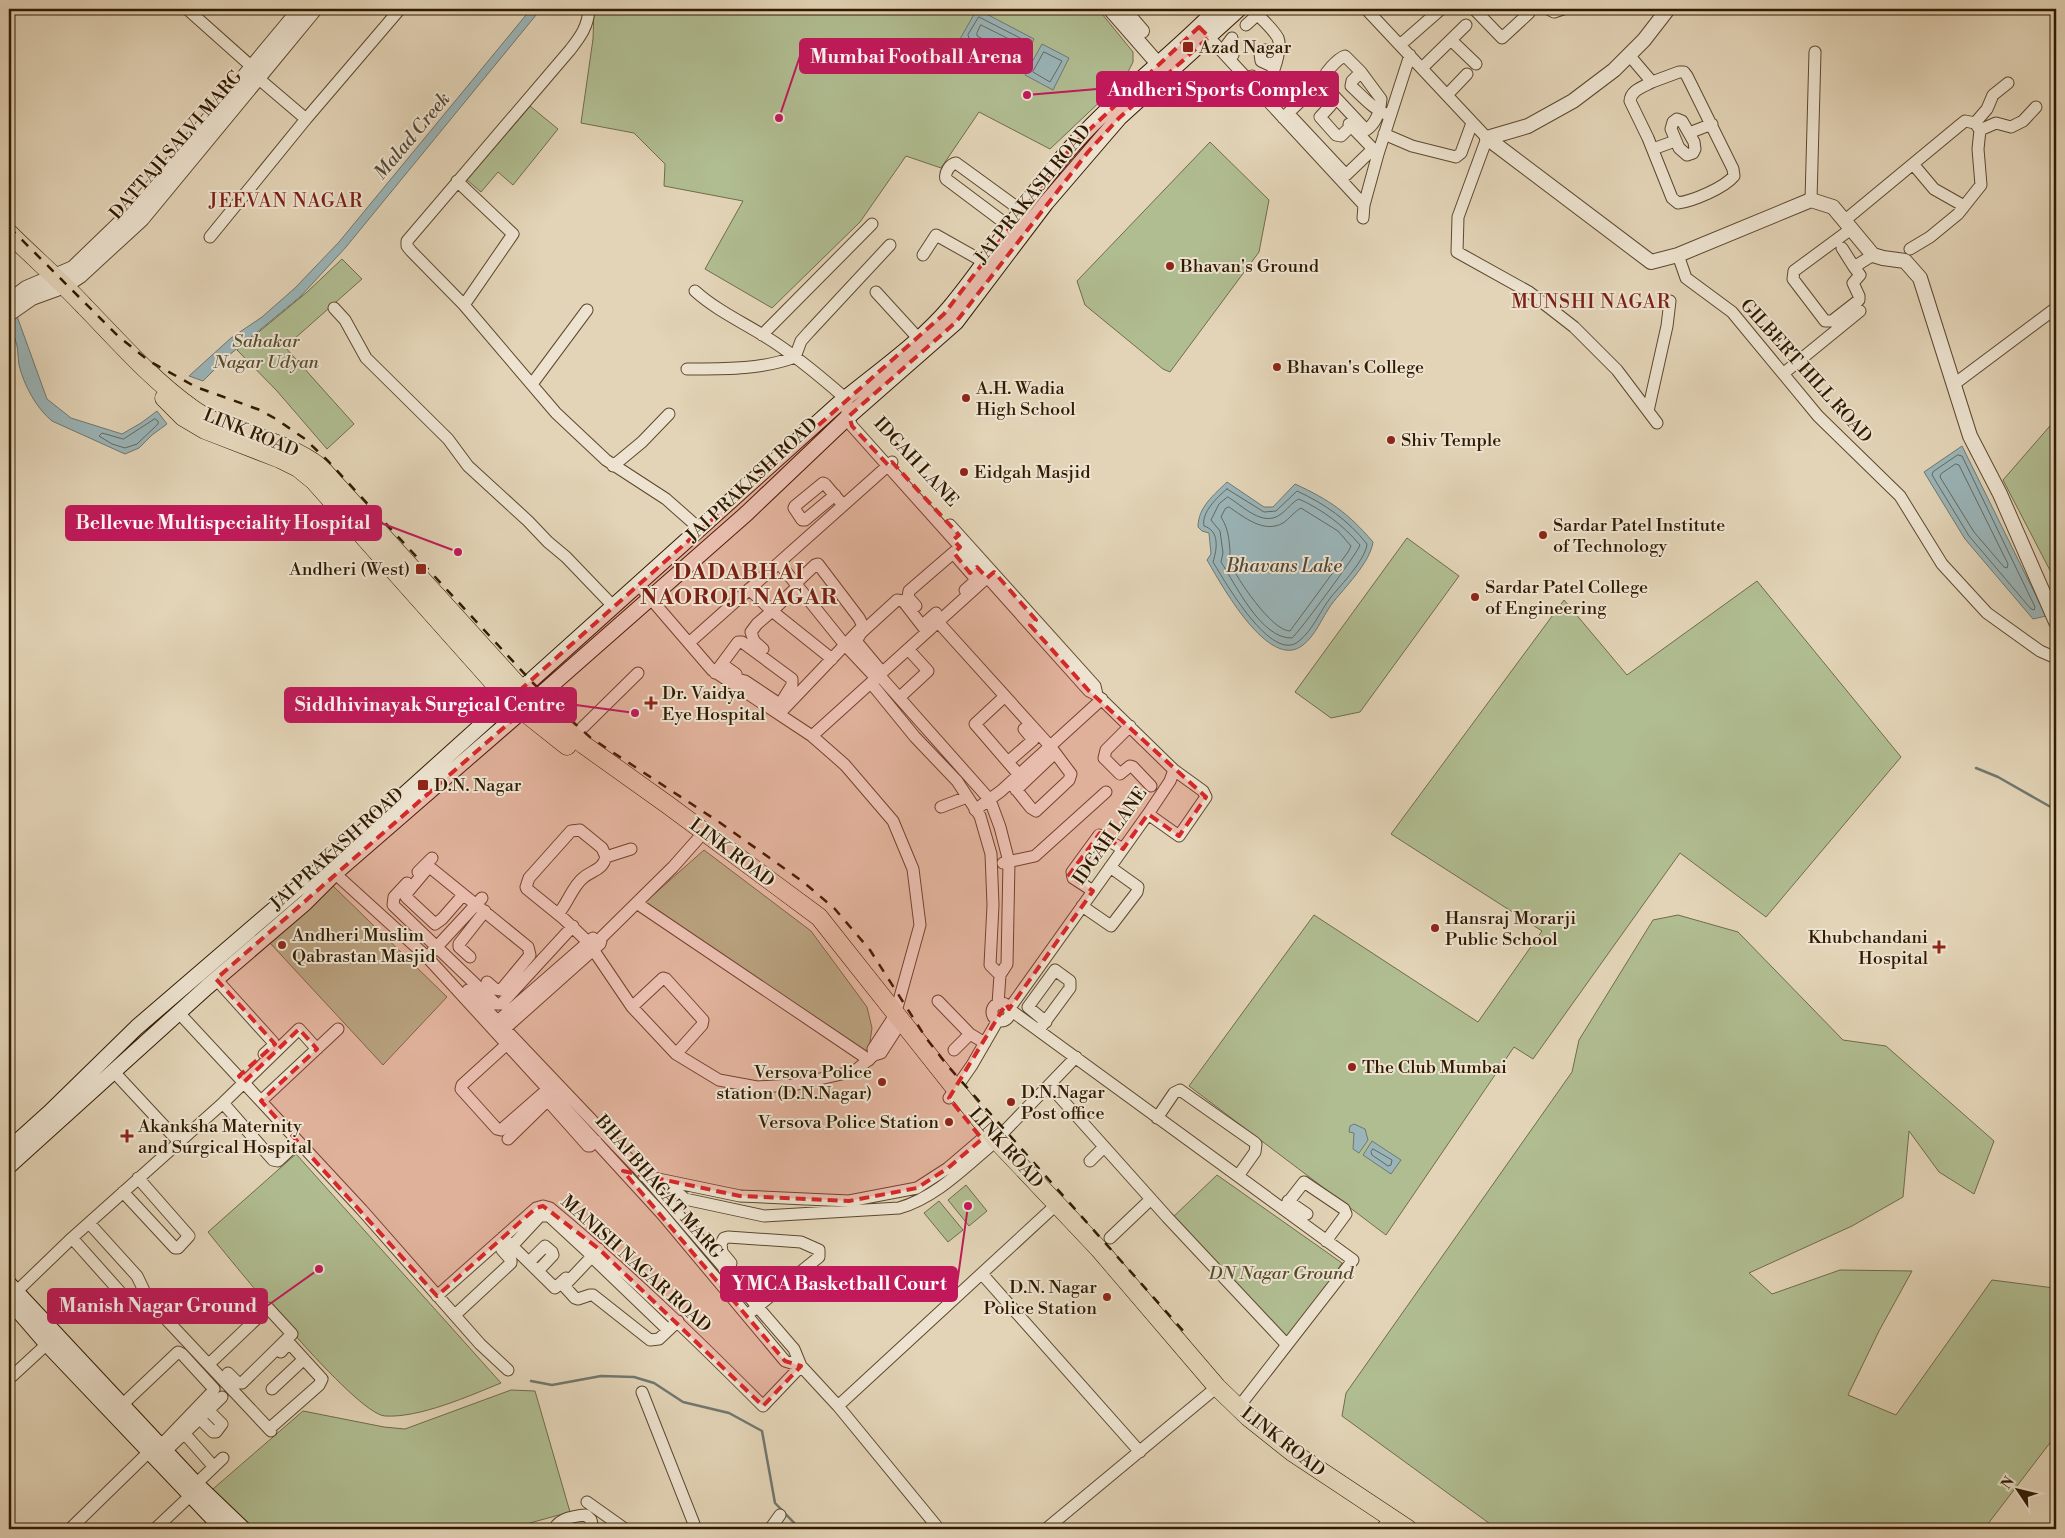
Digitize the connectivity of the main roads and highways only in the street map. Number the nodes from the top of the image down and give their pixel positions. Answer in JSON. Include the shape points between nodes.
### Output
{"nodes":[{"id":1,"x":1217,"y":9,"type":"edge"},
{"id":2,"x":1239,"y":9,"type":"edge"},
{"id":3,"x":1204,"y":32,"type":"junction"},
{"id":4,"x":9,"y":233,"type":"edge"},
{"id":5,"x":9,"y":246,"type":"edge"},
{"id":6,"x":53,"y":283,"type":"junction"},
{"id":7,"x":521,"y":701,"type":"junction"},
{"id":8,"x":333,"y":866,"type":"junction"},
{"id":9,"x":9,"y":1149,"type":"edge"},
{"id":10,"x":9,"y":1166,"type":"edge"},
{"id":11,"x":11,"y":1292,"type":"edge"},
{"id":12,"x":1212,"y":1390,"type":"junction"},
{"id":13,"x":1265,"y":1437,"type":"junction"},
{"id":14,"x":158,"y":1449,"type":"junction"},
{"id":15,"x":193,"y":1490,"type":"junction"},
{"id":16,"x":1386,"y":1526,"type":"edge"},
{"id":17,"x":223,"y":1529,"type":"edge"},
{"id":18,"x":243,"y":1529,"type":"edge"},
{"id":19,"x":1408,"y":1529,"type":"edge"}],
"edges":[{"from":1,"to":3,"type":"main road","name":"JAI PRAKASH ROAD"},
{"from":2,"to":3,"type":"main road","name":"JAI PRAKASH ROAD"},
{"from":3,"to":7,"type":"main road","name":"JAI PRAKASH ROAD","via":[[1113,124],[1046,203],[956,322],[650,598]]},
{"from":3,"to":7,"type":"main road","name":"JAI PRAKASH ROAD","via":[[1162,62],[1104,112],[1073,145],[950,307],[638,584]]},
{"from":4,"to":6,"type":"main road","name":"LINK ROAD"},
{"from":5,"to":6,"type":"main road","name":"LINK ROAD"},
{"from":6,"to":7,"type":"main road","name":"LINK ROAD","via":[[80,319],[183,417],[204,430],[280,459],[314,481]]},
{"from":7,"to":8,"type":"main road","name":"JAI PRAKASH ROAD"},
{"from":7,"to":12,"type":"main road","name":"LINK ROAD","via":[[700,836],[819,917],[895,1023],[989,1142],[1053,1207]]},
{"from":8,"to":9,"type":"main road","name":"JAI PRAKASH ROAD","via":[[137,1027]]},
{"from":8,"to":10,"type":"main road","name":"JAI PRAKASH ROAD","via":[[305,903]]},
{"from":11,"to":14,"type":"main road","via":[[122,1405]]},
{"from":11,"to":14,"type":"main road","via":[[47,1344]]},
{"from":12,"to":13,"type":"main road","name":"LINK ROAD","via":[[1238,1408]]},
{"from":12,"to":13,"type":"main road","via":[[1245,1428]]},
{"from":13,"to":16,"type":"main road","via":[[1314,1480]]},
{"from":14,"to":15,"type":"main road"},
{"from":15,"to":17,"type":"main road"},
{"from":15,"to":18,"type":"main road"},
{"from":16,"to":19,"type":"main road"}]}
